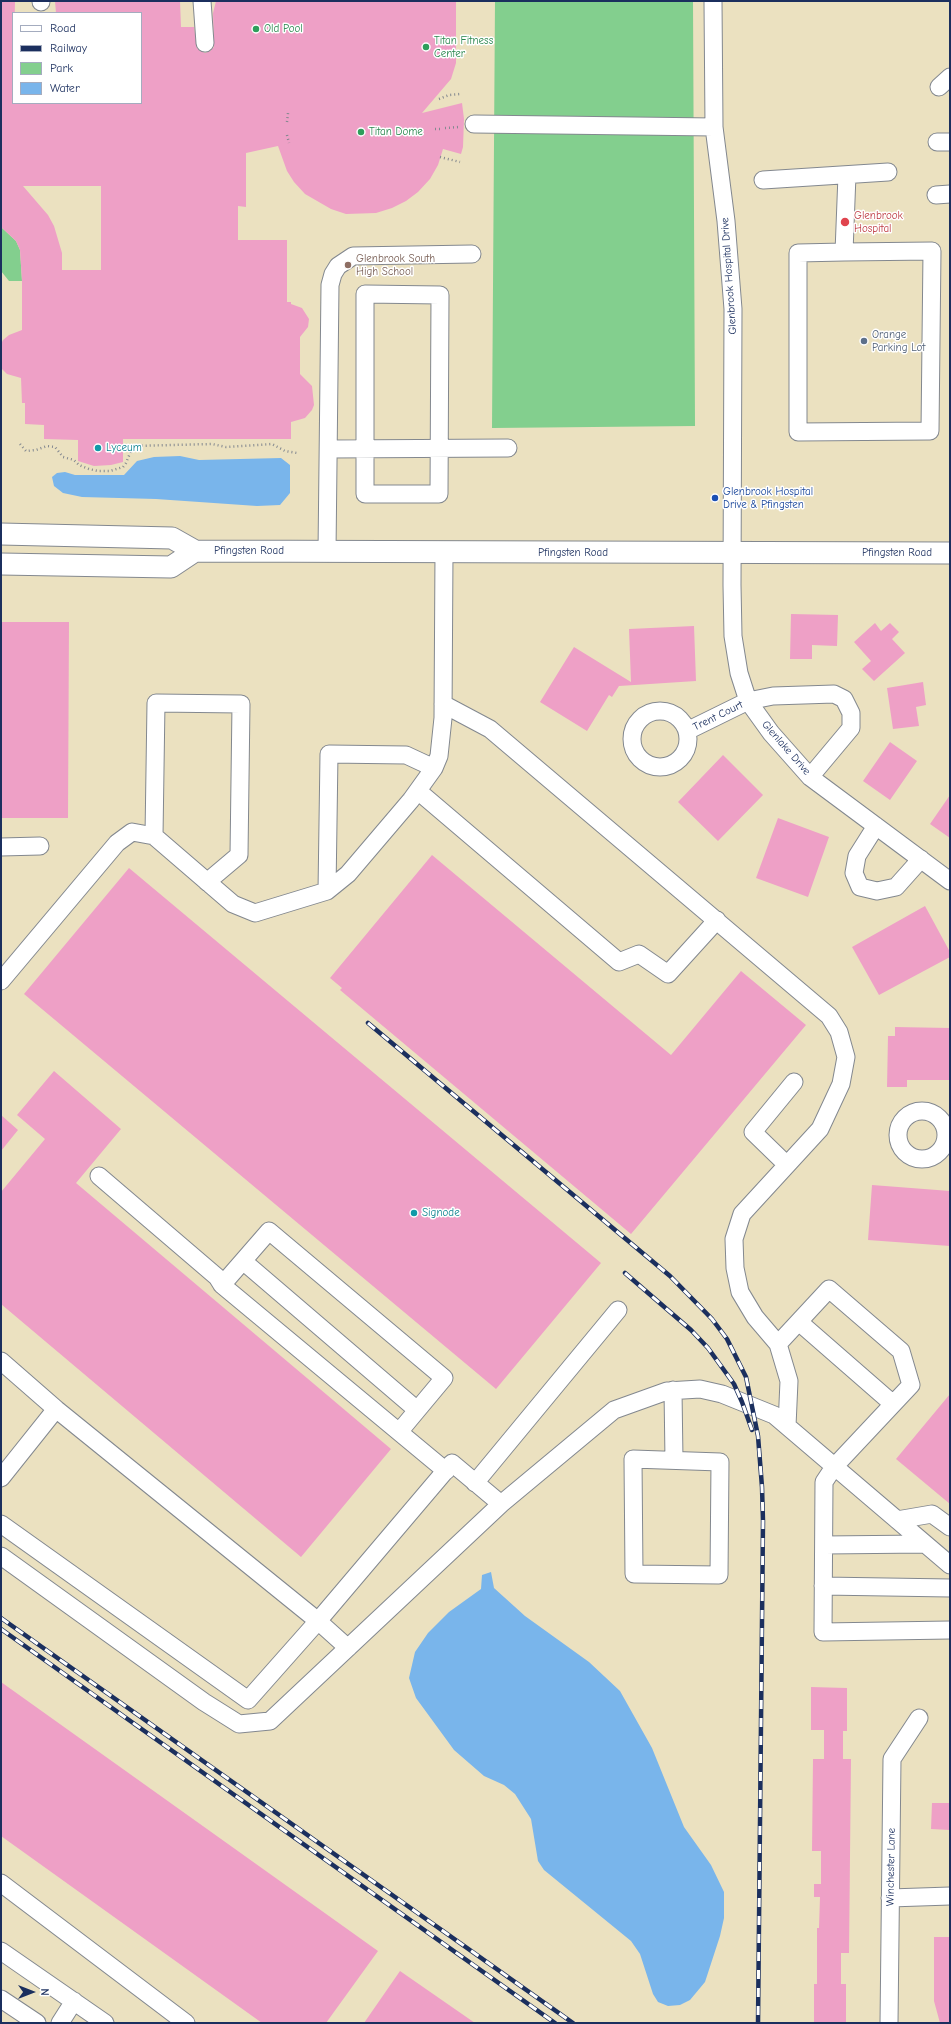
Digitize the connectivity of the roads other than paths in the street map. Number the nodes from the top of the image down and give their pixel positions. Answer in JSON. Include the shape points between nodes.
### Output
{"nodes":[{"id":1,"x":202,"y":1,"type":"edge"},
{"id":2,"x":713,"y":1,"type":"edge"},
{"id":3,"x":205,"y":43,"type":"dead end"},
{"id":4,"x":467,"y":126,"type":"road end"},
{"id":5,"x":714,"y":127,"type":"junction"},
{"id":6,"x":888,"y":172,"type":"dead end"},
{"id":7,"x":847,"y":175,"type":"junction"},
{"id":8,"x":763,"y":180,"type":"dead end"},
{"id":9,"x":844,"y":252,"type":"junction"},
{"id":10,"x":472,"y":254,"type":"dead end"},
{"id":11,"x":508,"y":448,"type":"dead end"},
{"id":12,"x":330,"y":449,"type":"junction"},
{"id":13,"x":365,"y":449,"type":"junction"},
{"id":14,"x":440,"y":449,"type":"junction"},
{"id":15,"x":1,"y":534,"type":"edge"},
{"id":16,"x":195,"y":551,"type":"junction"},
{"id":17,"x":328,"y":552,"type":"junction"},
{"id":18,"x":732,"y":552,"type":"junction"},
{"id":19,"x":444,"y":553,"type":"junction"},
{"id":20,"x":950,"y":553,"type":"edge"},
{"id":21,"x":1,"y":564,"type":"edge"},
{"id":22,"x":748,"y":701,"type":"junction"},
{"id":23,"x":443,"y":704,"type":"junction"},
{"id":24,"x":687,"y":731,"type":"dead end"},
{"id":25,"x":434,"y":768,"type":"junction"},
{"id":26,"x":810,"y":777,"type":"junction"},
{"id":27,"x":418,"y":791,"type":"junction"},
{"id":28,"x":876,"y":826,"type":"junction"},
{"id":29,"x":154,"y":836,"type":"junction"},
{"id":30,"x":40,"y":846,"type":"dead end"},
{"id":31,"x":1,"y":847,"type":"edge"},
{"id":32,"x":921,"y":859,"type":"junction"},
{"id":33,"x":950,"y":881,"type":"edge"},
{"id":34,"x":207,"y":882,"type":"junction"},
{"id":35,"x":327,"y":891,"type":"junction"},
{"id":36,"x":717,"y":920,"type":"junction"},
{"id":37,"x":1,"y":981,"type":"edge"},
{"id":38,"x":794,"y":1082,"type":"dead end"},
{"id":39,"x":787,"y":1165,"type":"junction"},
{"id":40,"x":99,"y":1176,"type":"dead end"},
{"id":41,"x":243,"y":1261,"type":"junction"},
{"id":42,"x":222,"y":1285,"type":"junction"},
{"id":43,"x":618,"y":1310,"type":"dead end"},
{"id":44,"x":799,"y":1322,"type":"junction"},
{"id":45,"x":778,"y":1344,"type":"junction"},
{"id":46,"x":1,"y":1361,"type":"edge"},
{"id":47,"x":673,"y":1390,"type":"junction"},
{"id":48,"x":893,"y":1404,"type":"junction"},
{"id":49,"x":56,"y":1409,"type":"junction"},
{"id":50,"x":417,"y":1410,"type":"junction"},
{"id":51,"x":787,"y":1426,"type":"junction"},
{"id":52,"x":399,"y":1432,"type":"junction"},
{"id":53,"x":674,"y":1460,"type":"junction"},
{"id":54,"x":834,"y":1466,"type":"junction"},
{"id":55,"x":446,"y":1471,"type":"junction"},
{"id":56,"x":1,"y":1478,"type":"edge"},
{"id":57,"x":476,"y":1483,"type":"junction"},
{"id":58,"x":501,"y":1504,"type":"junction"},
{"id":59,"x":897,"y":1520,"type":"junction"},
{"id":60,"x":1,"y":1524,"type":"edge"},
{"id":61,"x":950,"y":1527,"type":"edge"},
{"id":62,"x":925,"y":1544,"type":"junction"},
{"id":63,"x":824,"y":1545,"type":"junction"},
{"id":64,"x":1,"y":1556,"type":"edge"},
{"id":65,"x":950,"y":1565,"type":"edge"},
{"id":66,"x":824,"y":1586,"type":"junction"},
{"id":67,"x":950,"y":1588,"type":"edge"},
{"id":68,"x":123,"y":1612,"type":"junction"},
{"id":69,"x":318,"y":1621,"type":"junction"},
{"id":70,"x":950,"y":1630,"type":"edge"},
{"id":71,"x":108,"y":1632,"type":"junction"},
{"id":72,"x":348,"y":1648,"type":"junction"},
{"id":73,"x":919,"y":1718,"type":"dead end"},
{"id":74,"x":1,"y":1883,"type":"edge"},
{"id":75,"x":950,"y":1896,"type":"edge"},
{"id":76,"x":890,"y":1898,"type":"junction"},
{"id":77,"x":1,"y":1951,"type":"edge"},
{"id":78,"x":1,"y":1999,"type":"edge"},
{"id":79,"x":74,"y":2001,"type":"junction"},
{"id":80,"x":37,"y":2023,"type":"edge"},
{"id":81,"x":60,"y":2023,"type":"edge"},
{"id":82,"x":104,"y":2023,"type":"edge"},
{"id":83,"x":186,"y":2023,"type":"edge"},
{"id":84,"x":889,"y":2023,"type":"edge"}],
"edges":[{"from":1,"to":3,"type":"street"},
{"from":2,"to":5,"type":"street","name":"Glenbrook Hospital Drive"},
{"from":4,"to":5,"type":"street"},
{"from":5,"to":18,"type":"street","name":"Glenbrook Hospital Drive","via":[[726,221],[733,309]]},
{"from":6,"to":7,"type":"street"},
{"from":7,"to":8,"type":"street"},
{"from":7,"to":9,"type":"street"},
{"from":9,"to":9,"type":"street","via":[[798,253],[798,432],[930,431],[932,251]]},
{"from":10,"to":12,"type":"street","via":[[358,255],[345,259],[338,266],[330,285]]},
{"from":11,"to":14,"type":"street"},
{"from":12,"to":13,"type":"street"},
{"from":12,"to":17,"type":"street"},
{"from":13,"to":14,"type":"street"},
{"from":13,"to":14,"type":"street","via":[[365,494],[439,494]]},
{"from":13,"to":14,"type":"street","via":[[365,294],[440,294]]},
{"from":15,"to":16,"type":"main road","name":"Pfingsten Road","via":[[172,538]]},
{"from":16,"to":17,"type":"main road","name":"Pfingsten Road"},
{"from":16,"to":21,"type":"main road","via":[[171,567]]},
{"from":17,"to":19,"type":"main road","name":"Pfingsten Road"},
{"from":18,"to":19,"type":"main road","name":"Pfingsten Road"},
{"from":18,"to":20,"type":"main road","name":"Pfingsten Road"},
{"from":18,"to":22,"type":"street","name":"Glenlake Drive","via":[[733,636],[739,673]]},
{"from":19,"to":23,"type":"street"},
{"from":22,"to":24,"type":"street","name":"Trent Court"},
{"from":22,"to":26,"type":"street","name":"Glenlake Drive","via":[[770,734]]},
{"from":22,"to":26,"type":"street","name":"Trent Court","via":[[773,696],[834,694],[844,699],[851,713],[851,728]]},
{"from":23,"to":25,"type":"street","via":[[439,756]]},
{"from":23,"to":36,"type":"street","via":[[490,729]]},
{"from":25,"to":27,"type":"street"},
{"from":25,"to":35,"type":"street","via":[[406,755],[329,754]]},
{"from":26,"to":28,"type":"street","name":"Glenlake Drive"},
{"from":27,"to":35,"type":"street","via":[[348,874]]},
{"from":27,"to":36,"type":"street","via":[[619,962],[639,954],[668,974]]},
{"from":28,"to":32,"type":"street","name":"Glenlake Drive"},
{"from":28,"to":32,"type":"street","via":[[857,856],[854,873],[860,887],[877,891],[896,887]]},
{"from":29,"to":34,"type":"street"},
{"from":29,"to":34,"type":"street","via":[[156,703],[241,704],[239,855]]},
{"from":29,"to":37,"type":"street","via":[[132,832],[117,843]]},
{"from":30,"to":31,"type":"street"},
{"from":32,"to":33,"type":"street","name":"Glenlake Drive"},
{"from":34,"to":35,"type":"street","via":[[233,904],[256,913]]},
{"from":36,"to":39,"type":"street","via":[[829,1016],[839,1032],[846,1057],[842,1084],[820,1129]]},
{"from":38,"to":39,"type":"street","via":[[753,1132]]},
{"from":39,"to":45,"type":"street","via":[[742,1214],[734,1239],[734,1268],[740,1292],[755,1317]]},
{"from":40,"to":42,"type":"street","via":[[217,1277]]},
{"from":41,"to":42,"type":"street"},
{"from":41,"to":50,"type":"street"},
{"from":41,"to":50,"type":"street","via":[[269,1231],[444,1378]]},
{"from":42,"to":52,"type":"street"},
{"from":43,"to":57,"type":"street"},
{"from":44,"to":45,"type":"street"},
{"from":44,"to":48,"type":"street"},
{"from":44,"to":48,"type":"street","via":[[829,1289],[901,1351],[911,1385]]},
{"from":45,"to":51,"type":"street","via":[[788,1381]]},
{"from":46,"to":49,"type":"street"},
{"from":47,"to":51,"type":"street","via":[[700,1389],[722,1394],[774,1415]]},
{"from":47,"to":53,"type":"street"},
{"from":47,"to":58,"type":"street","via":[[614,1410]]},
{"from":48,"to":54,"type":"street"},
{"from":49,"to":56,"type":"street"},
{"from":49,"to":69,"type":"street"},
{"from":50,"to":52,"type":"street"},
{"from":51,"to":54,"type":"street"},
{"from":52,"to":55,"type":"street"},
{"from":53,"to":53,"type":"street","via":[[633,1459],[634,1574],[719,1574],[720,1462]]},
{"from":54,"to":59,"type":"street"},
{"from":54,"to":63,"type":"street","via":[[824,1482]]},
{"from":55,"to":57,"type":"street","via":[[452,1463]]},
{"from":55,"to":69,"type":"street"},
{"from":57,"to":58,"type":"street"},
{"from":58,"to":72,"type":"street"},
{"from":59,"to":61,"type":"street","via":[[932,1514]]},
{"from":59,"to":62,"type":"street"},
{"from":60,"to":68,"type":"street"},
{"from":62,"to":63,"type":"street"},
{"from":62,"to":65,"type":"street"},
{"from":63,"to":66,"type":"street"},
{"from":64,"to":71,"type":"street"},
{"from":66,"to":67,"type":"street"},
{"from":66,"to":70,"type":"street","via":[[823,1632]]},
{"from":68,"to":69,"type":"street","via":[[248,1700]]},
{"from":68,"to":71,"type":"street"},
{"from":69,"to":72,"type":"street"},
{"from":71,"to":72,"type":"street","via":[[204,1702],[240,1724],[270,1721]]},
{"from":73,"to":76,"type":"street","name":"Winchester Lane","via":[[892,1759]]},
{"from":74,"to":83,"type":"street"},
{"from":75,"to":76,"type":"street"},
{"from":76,"to":84,"type":"street","name":"Winchester Lane"},
{"from":77,"to":79,"type":"street"},
{"from":78,"to":80,"type":"street"},
{"from":79,"to":81,"type":"street"},
{"from":79,"to":82,"type":"street"}]}
